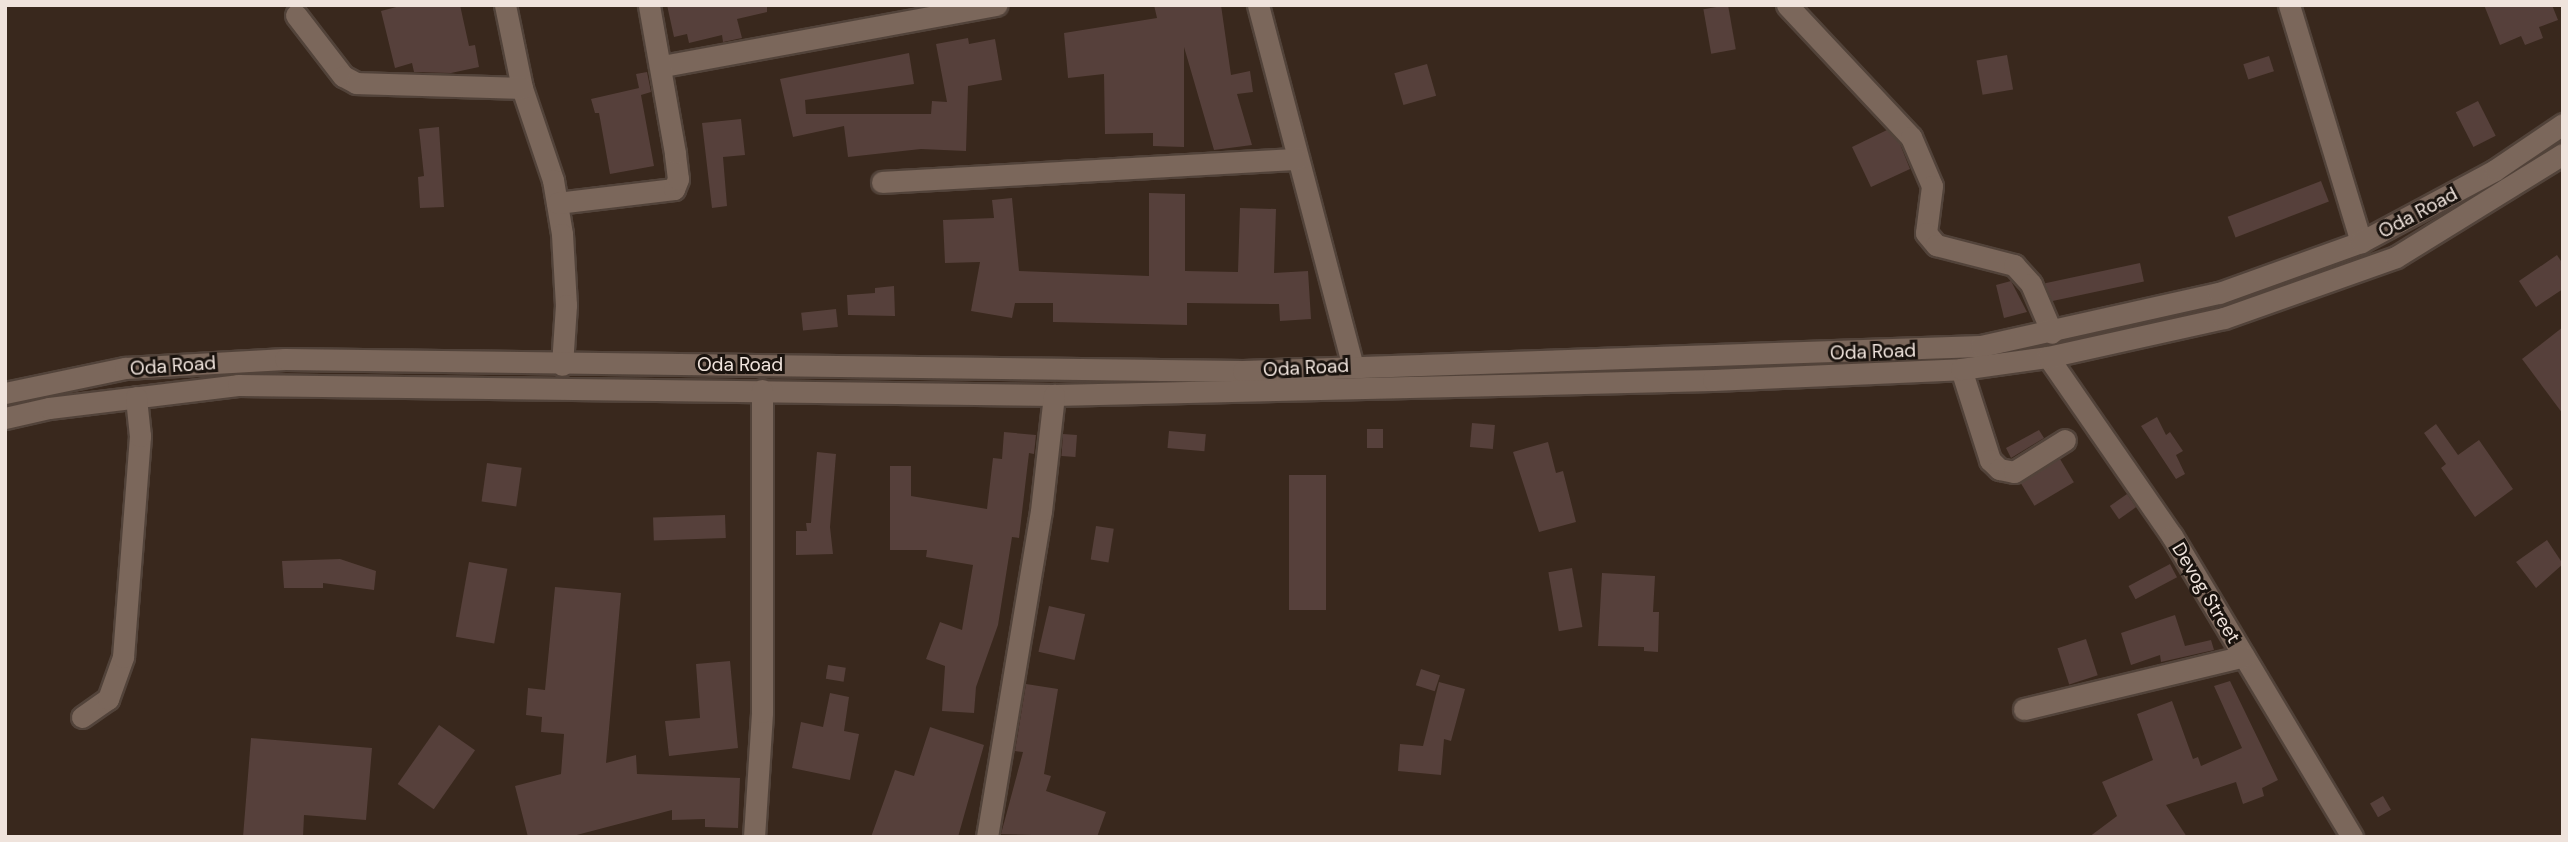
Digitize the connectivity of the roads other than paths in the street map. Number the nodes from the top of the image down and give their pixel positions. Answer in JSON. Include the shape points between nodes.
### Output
{"nodes":[{"id":1,"x":505,"y":5,"type":"edge"},
{"id":2,"x":649,"y":5,"type":"edge"},
{"id":3,"x":996,"y":5,"type":"edge"},
{"id":4,"x":1258,"y":5,"type":"edge"},
{"id":5,"x":1787,"y":5,"type":"edge"},
{"id":6,"x":2289,"y":5,"type":"edge"},
{"id":7,"x":296,"y":15,"type":"dead end"},
{"id":8,"x":663,"y":66,"type":"junction"},
{"id":9,"x":522,"y":88,"type":"junction"},
{"id":10,"x":2563,"y":124,"type":"edge"},
{"id":11,"x":2563,"y":154,"type":"edge"},
{"id":12,"x":1297,"y":159,"type":"junction"},
{"id":13,"x":882,"y":182,"type":"dead end"},
{"id":14,"x":557,"y":203,"type":"junction"},
{"id":15,"x":2361,"y":242,"type":"junction"},
{"id":16,"x":2052,"y":333,"type":"junction"},
{"id":17,"x":2048,"y":358,"type":"junction"},
{"id":18,"x":390,"y":361,"type":"junction"},
{"id":19,"x":562,"y":365,"type":"junction"},
{"id":20,"x":1353,"y":366,"type":"junction"},
{"id":21,"x":1961,"y":369,"type":"junction"},
{"id":22,"x":390,"y":385,"type":"junction"},
{"id":23,"x":762,"y":390,"type":"junction"},
{"id":24,"x":5,"y":393,"type":"edge"},
{"id":25,"x":1054,"y":395,"type":"junction"},
{"id":26,"x":136,"y":397,"type":"junction"},
{"id":27,"x":5,"y":418,"type":"edge"},
{"id":28,"x":2065,"y":440,"type":"dead end"},
{"id":29,"x":2244,"y":656,"type":"junction"},
{"id":30,"x":2024,"y":709,"type":"dead end"},
{"id":31,"x":82,"y":718,"type":"dead end"},
{"id":32,"x":754,"y":837,"type":"edge"},
{"id":33,"x":987,"y":837,"type":"edge"},
{"id":34,"x":2352,"y":837,"type":"edge"}],
"edges":[{"from":1,"to":9,"type":"street"},
{"from":2,"to":8,"type":"street"},
{"from":3,"to":8,"type":"street"},
{"from":4,"to":12,"type":"street"},
{"from":5,"to":16,"type":"street","via":[[1911,137],[1932,186],[1926,233],[1936,245],[2014,265],[2032,284]]},
{"from":6,"to":15,"type":"street"},
{"from":7,"to":9,"type":"street","via":[[343,76],[356,83]]},
{"from":8,"to":14,"type":"street","via":[[678,179],[674,189]]},
{"from":9,"to":14,"type":"street"},
{"from":10,"to":15,"type":"street","name":"Oda Road","via":[[2495,170]]},
{"from":11,"to":17,"type":"street","name":"Oda Road","via":[[2396,257],[2224,318]]},
{"from":12,"to":13,"type":"street"},
{"from":12,"to":20,"type":"street"},
{"from":14,"to":19,"type":"street","via":[[566,305]]},
{"from":15,"to":16,"type":"street","name":"Oda Road","via":[[2219,293]]},
{"from":16,"to":20,"type":"street","name":"Oda Road","via":[[1943,349]]},
{"from":17,"to":21,"type":"street","name":"Oda Road"},
{"from":17,"to":29,"type":"street","name":"Devog Street","via":[[2172,536]]},
{"from":18,"to":19,"type":"street","name":"Oda Road"},
{"from":18,"to":22,"type":"street"},
{"from":18,"to":24,"type":"street","name":"Oda Road","via":[[285,359],[125,368]]},
{"from":19,"to":20,"type":"street","name":"Oda Road","via":[[1049,371]]},
{"from":21,"to":25,"type":"street","name":"Oda Road","via":[[1727,380]]},
{"from":21,"to":28,"type":"street","via":[[1990,460],[1999,468],[2014,472]]},
{"from":22,"to":23,"type":"street","name":"Oda Road"},
{"from":22,"to":26,"type":"street","name":"Oda Road","via":[[237,385]]},
{"from":23,"to":25,"type":"street","name":"Oda Road"},
{"from":23,"to":32,"type":"street","via":[[762,712]]},
{"from":25,"to":33,"type":"street","via":[[1041,511]]},
{"from":26,"to":27,"type":"street","name":"Oda Road"},
{"from":26,"to":31,"type":"street","via":[[140,436],[123,657],[108,699]]},
{"from":29,"to":30,"type":"street"},
{"from":29,"to":34,"type":"street","name":"Devog Street"}]}
